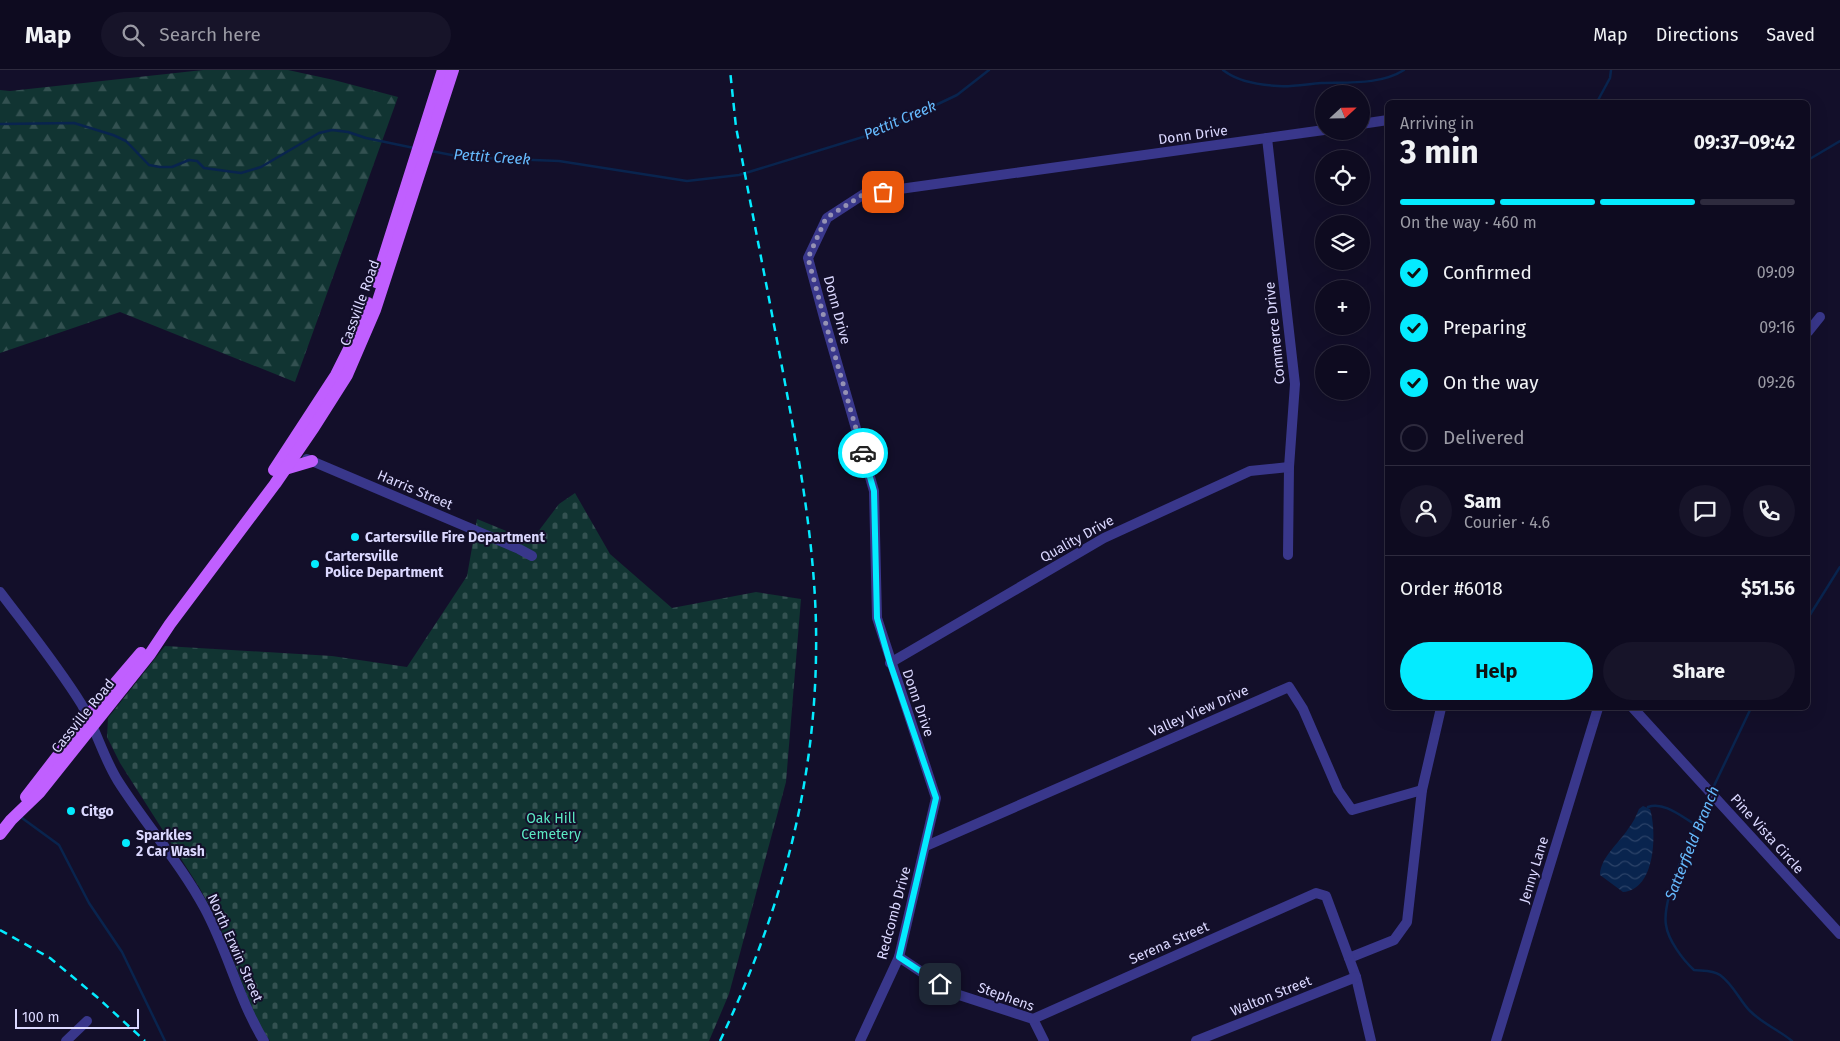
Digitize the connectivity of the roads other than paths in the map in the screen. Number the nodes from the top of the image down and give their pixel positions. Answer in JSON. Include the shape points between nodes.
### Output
{"nodes":[{"id":1,"x":453,"y":70,"type":"edge"},
{"id":2,"x":443,"y":79,"type":"edge"},
{"id":3,"x":1385,"y":120,"type":"edge"},
{"id":4,"x":1370,"y":123,"type":"edge"},
{"id":5,"x":1315,"y":131,"type":"edge"},
{"id":6,"x":1267,"y":138,"type":"junction"},
{"id":7,"x":1820,"y":317,"type":"dead end"},
{"id":8,"x":1810,"y":330,"type":"edge"},
{"id":9,"x":292,"y":451,"type":"junction"},
{"id":10,"x":312,"y":461,"type":"junction"},
{"id":11,"x":1289,"y":467,"type":"junction"},
{"id":12,"x":285,"y":469,"type":"junction"},
{"id":13,"x":244,"y":522,"type":"junction"},
{"id":14,"x":1288,"y":555,"type":"dead end"},
{"id":15,"x":532,"y":556,"type":"dead end"},
{"id":16,"x":0,"y":592,"type":"edge"},
{"id":17,"x":890,"y":663,"type":"junction"},
{"id":18,"x":1441,"y":710,"type":"edge"},
{"id":19,"x":1597,"y":710,"type":"edge"},
{"id":20,"x":1636,"y":710,"type":"edge"},
{"id":21,"x":90,"y":723,"type":"junction"},
{"id":22,"x":1422,"y":790,"type":"junction"},
{"id":23,"x":0,"y":834,"type":"edge"},
{"id":24,"x":926,"y":846,"type":"junction"},
{"id":25,"x":1840,"y":934,"type":"edge"},
{"id":26,"x":899,"y":957,"type":"junction"},
{"id":27,"x":1349,"y":958,"type":"junction"},
{"id":28,"x":1356,"y":977,"type":"junction"},
{"id":29,"x":1033,"y":1019,"type":"junction"},
{"id":30,"x":86,"y":1021,"type":"dead end"},
{"id":31,"x":66,"y":1041,"type":"edge"},
{"id":32,"x":264,"y":1041,"type":"edge"},
{"id":33,"x":860,"y":1041,"type":"edge"},
{"id":34,"x":1044,"y":1041,"type":"edge"},
{"id":35,"x":1196,"y":1041,"type":"edge"},
{"id":36,"x":1371,"y":1041,"type":"edge"},
{"id":37,"x":1496,"y":1041,"type":"edge"}],
"edges":[{"from":1,"to":2,"type":"main road","name":"Cassville Road"},
{"from":2,"to":9,"type":"main road","name":"Cassville Road","via":[[362,344],[347,375]]},
{"from":3,"to":4,"type":"street"},
{"from":5,"to":6,"type":"street","name":"Donn Drive"},
{"from":6,"to":11,"type":"street","name":"Commerce Drive","via":[[1295,384]]},
{"from":6,"to":17,"type":"street","name":"Donn Drive","via":[[864,194],[826,218],[808,258],[874,491],[877,618]]},
{"from":7,"to":8,"type":"street"},
{"from":9,"to":10,"type":"street","name":"Harris Street"},
{"from":9,"to":12,"type":"main road","name":"Cassville Road"},
{"from":9,"to":13,"type":"main road","name":"Cassville Road","via":[[268,480]]},
{"from":10,"to":12,"type":"main road"},
{"from":10,"to":15,"type":"street","name":"Harris Street"},
{"from":11,"to":14,"type":"street","name":"Commerce Drive"},
{"from":11,"to":17,"type":"street","name":"Quality Drive","via":[[1250,471],[1104,538]]},
{"from":12,"to":13,"type":"main road","name":"Cassville Road"},
{"from":13,"to":21,"type":"main road","name":"Cassville Road","via":[[150,654]]},
{"from":16,"to":21,"type":"street","name":"North Erwin Street","via":[[71,689]]},
{"from":17,"to":24,"type":"street","name":"Donn Drive","via":[[936,798]]},
{"from":18,"to":22,"type":"street"},
{"from":19,"to":37,"type":"street","name":"Jenny Lane"},
{"from":20,"to":25,"type":"street","name":"Pine Vista Circle"},
{"from":21,"to":23,"type":"main road","name":"Cassville Road","via":[[32,788]]},
{"from":21,"to":32,"type":"street","name":"North Erwin Street","via":[[116,779],[202,903]]},
{"from":22,"to":24,"type":"street","name":"Valley View Drive","via":[[1352,810],[1338,790],[1303,709],[1289,687]]},
{"from":22,"to":27,"type":"street","via":[[1406,922],[1394,940]]},
{"from":24,"to":26,"type":"street","name":"Redcomb Drive"},
{"from":26,"to":29,"type":"street","name":"Stephens","via":[[953,993]]},
{"from":26,"to":33,"type":"street","name":"Redcomb Drive"},
{"from":27,"to":28,"type":"street"},
{"from":27,"to":29,"type":"street","name":"Serena Street","via":[[1326,896],[1316,892]]},
{"from":28,"to":35,"type":"street","name":"Walton Street"},
{"from":28,"to":36,"type":"street"},
{"from":29,"to":34,"type":"street","name":"Stephens"},
{"from":30,"to":31,"type":"street"}]}
